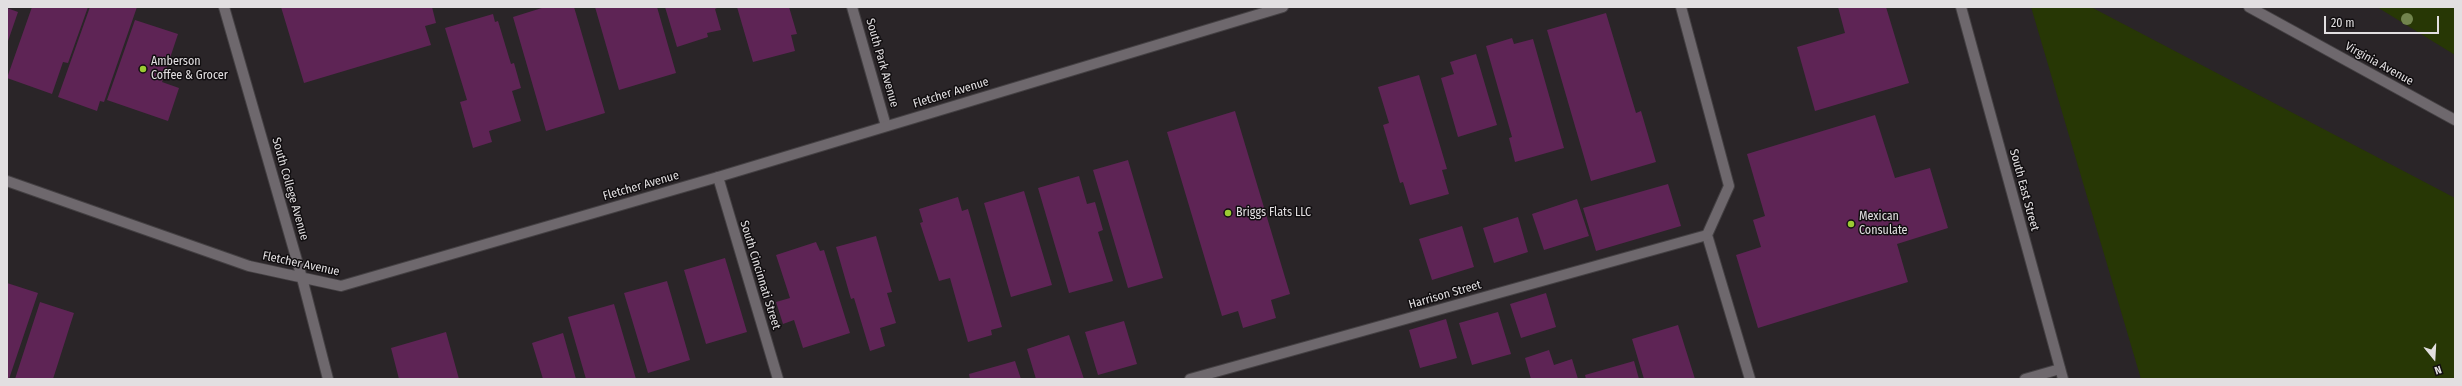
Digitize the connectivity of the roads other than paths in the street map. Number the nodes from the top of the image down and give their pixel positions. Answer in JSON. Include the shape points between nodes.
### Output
{"nodes":[{"id":1,"x":224,"y":7,"type":"edge"},
{"id":2,"x":852,"y":7,"type":"edge"},
{"id":3,"x":1283,"y":7,"type":"edge"},
{"id":4,"x":1681,"y":7,"type":"edge"},
{"id":5,"x":1961,"y":7,"type":"edge"},
{"id":6,"x":2249,"y":7,"type":"edge"},
{"id":7,"x":2455,"y":120,"type":"edge"},
{"id":8,"x":886,"y":126,"type":"junction"},
{"id":9,"x":718,"y":177,"type":"junction"},
{"id":10,"x":7,"y":181,"type":"edge"},
{"id":11,"x":1707,"y":235,"type":"junction"},
{"id":12,"x":302,"y":278,"type":"junction"},
{"id":13,"x":2061,"y":374,"type":"edge"},
{"id":14,"x":328,"y":379,"type":"edge"},
{"id":15,"x":778,"y":379,"type":"edge"},
{"id":16,"x":1190,"y":379,"type":"edge"},
{"id":17,"x":1750,"y":379,"type":"edge"},
{"id":18,"x":2026,"y":379,"type":"edge"}],
"edges":[{"from":1,"to":12,"type":"main road","name":"South College Avenue"},
{"from":2,"to":8,"type":"main road","name":"South Park Avenue"},
{"from":3,"to":8,"type":"main road","name":"Fletcher Avenue"},
{"from":4,"to":11,"type":"main road","via":[[1729,186]]},
{"from":5,"to":13,"type":"main road","name":"South East Street"},
{"from":6,"to":7,"type":"main road","name":"Virginia Avenue"},
{"from":8,"to":9,"type":"main road","name":"Fletcher Avenue"},
{"from":9,"to":12,"type":"main road","name":"Fletcher Avenue","via":[[341,286]]},
{"from":9,"to":15,"type":"main road","name":"South Cincinnati Street"},
{"from":10,"to":12,"type":"main road","name":"Fletcher Avenue","via":[[248,266]]},
{"from":11,"to":16,"type":"main road","name":"Harrison Street"},
{"from":11,"to":17,"type":"main road"},
{"from":12,"to":14,"type":"main road","name":"South College Avenue"},
{"from":13,"to":18,"type":"main road"}]}
